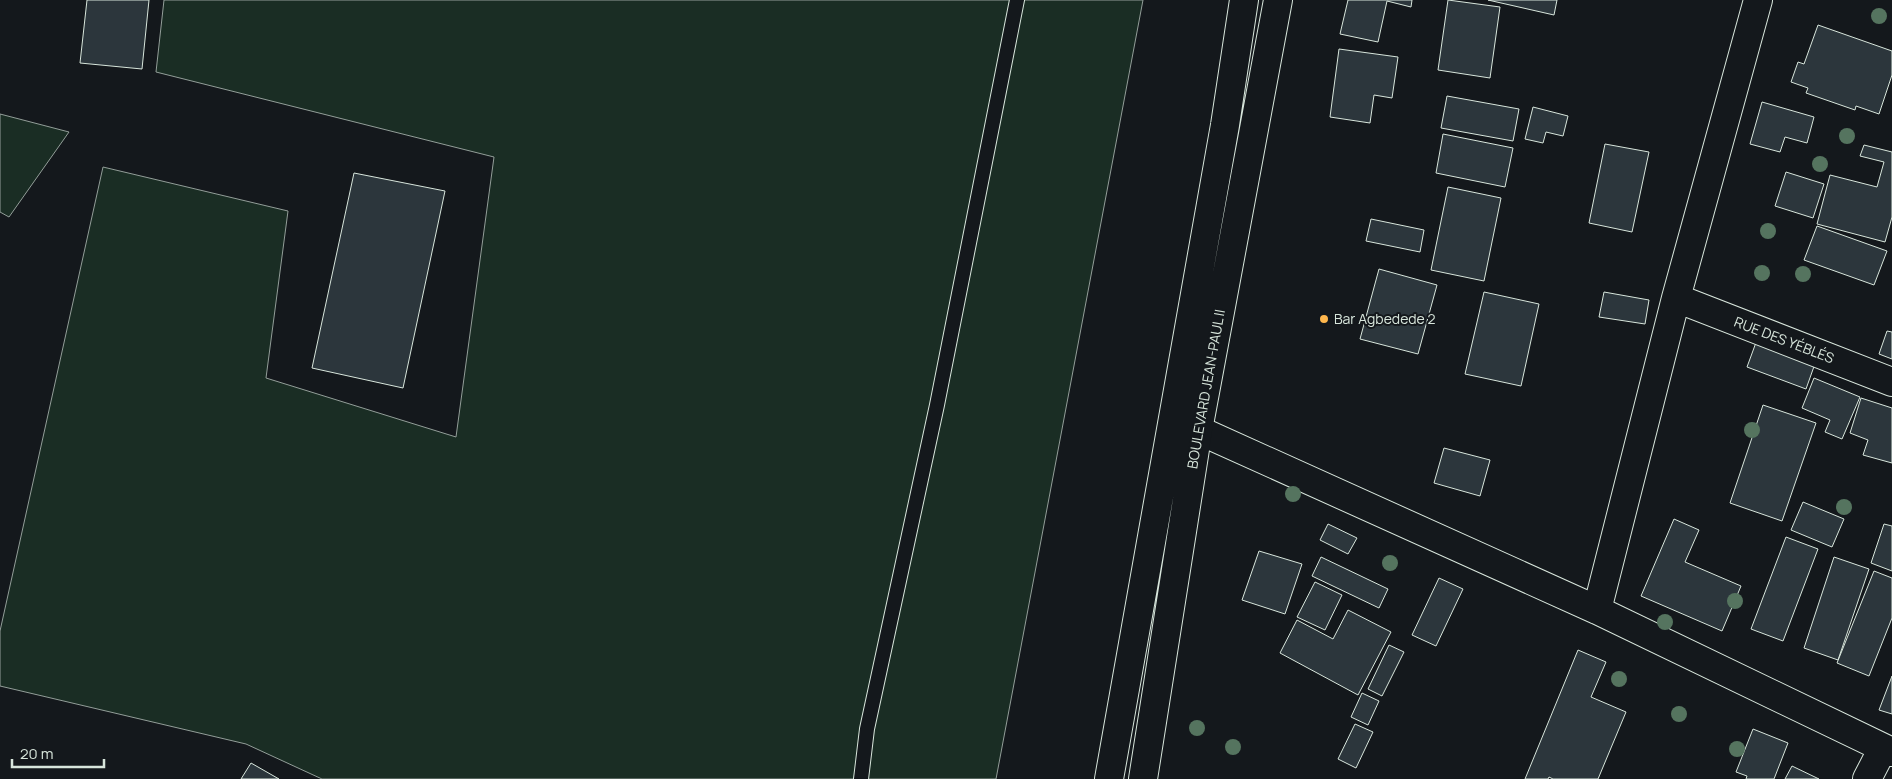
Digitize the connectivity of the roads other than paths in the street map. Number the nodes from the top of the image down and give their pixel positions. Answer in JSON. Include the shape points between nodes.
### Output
{"nodes":[{"id":1,"x":1017,"y":0,"type":"edge"},
{"id":2,"x":1244,"y":0,"type":"edge"},
{"id":3,"x":1278,"y":0,"type":"edge"},
{"id":4,"x":1758,"y":0,"type":"edge"},
{"id":5,"x":1676,"y":298,"type":"junction"},
{"id":6,"x":1892,"y":382,"type":"edge"},
{"id":7,"x":1198,"y":430,"type":"junction"},
{"id":8,"x":1597,"y":610,"type":"junction"},
{"id":9,"x":1887,"y":750,"type":"edge"},
{"id":10,"x":861,"y":779,"type":"edge"},
{"id":11,"x":1109,"y":779,"type":"edge"},
{"id":12,"x":1142,"y":779,"type":"edge"},
{"id":13,"x":1867,"y":779,"type":"edge"}],
"edges":[{"from":1,"to":10,"type":"lane","via":[[867,729]]},
{"from":2,"to":11,"type":"street","name":"BOULEVARD JEAN-PAUL II","via":[[1225,125]]},
{"from":3,"to":7,"type":"street","name":"BOULEVARD JEAN-PAUL II"},
{"from":4,"to":5,"type":"street"},
{"from":5,"to":6,"type":"street","name":"RUE DES YÉBLÉS"},
{"from":5,"to":8,"type":"street"},
{"from":7,"to":8,"type":"street"},
{"from":7,"to":12,"type":"street","name":"BOULEVARD JEAN-PAUL II"},
{"from":8,"to":9,"type":"street"},
{"from":9,"to":13,"type":"street"}]}
